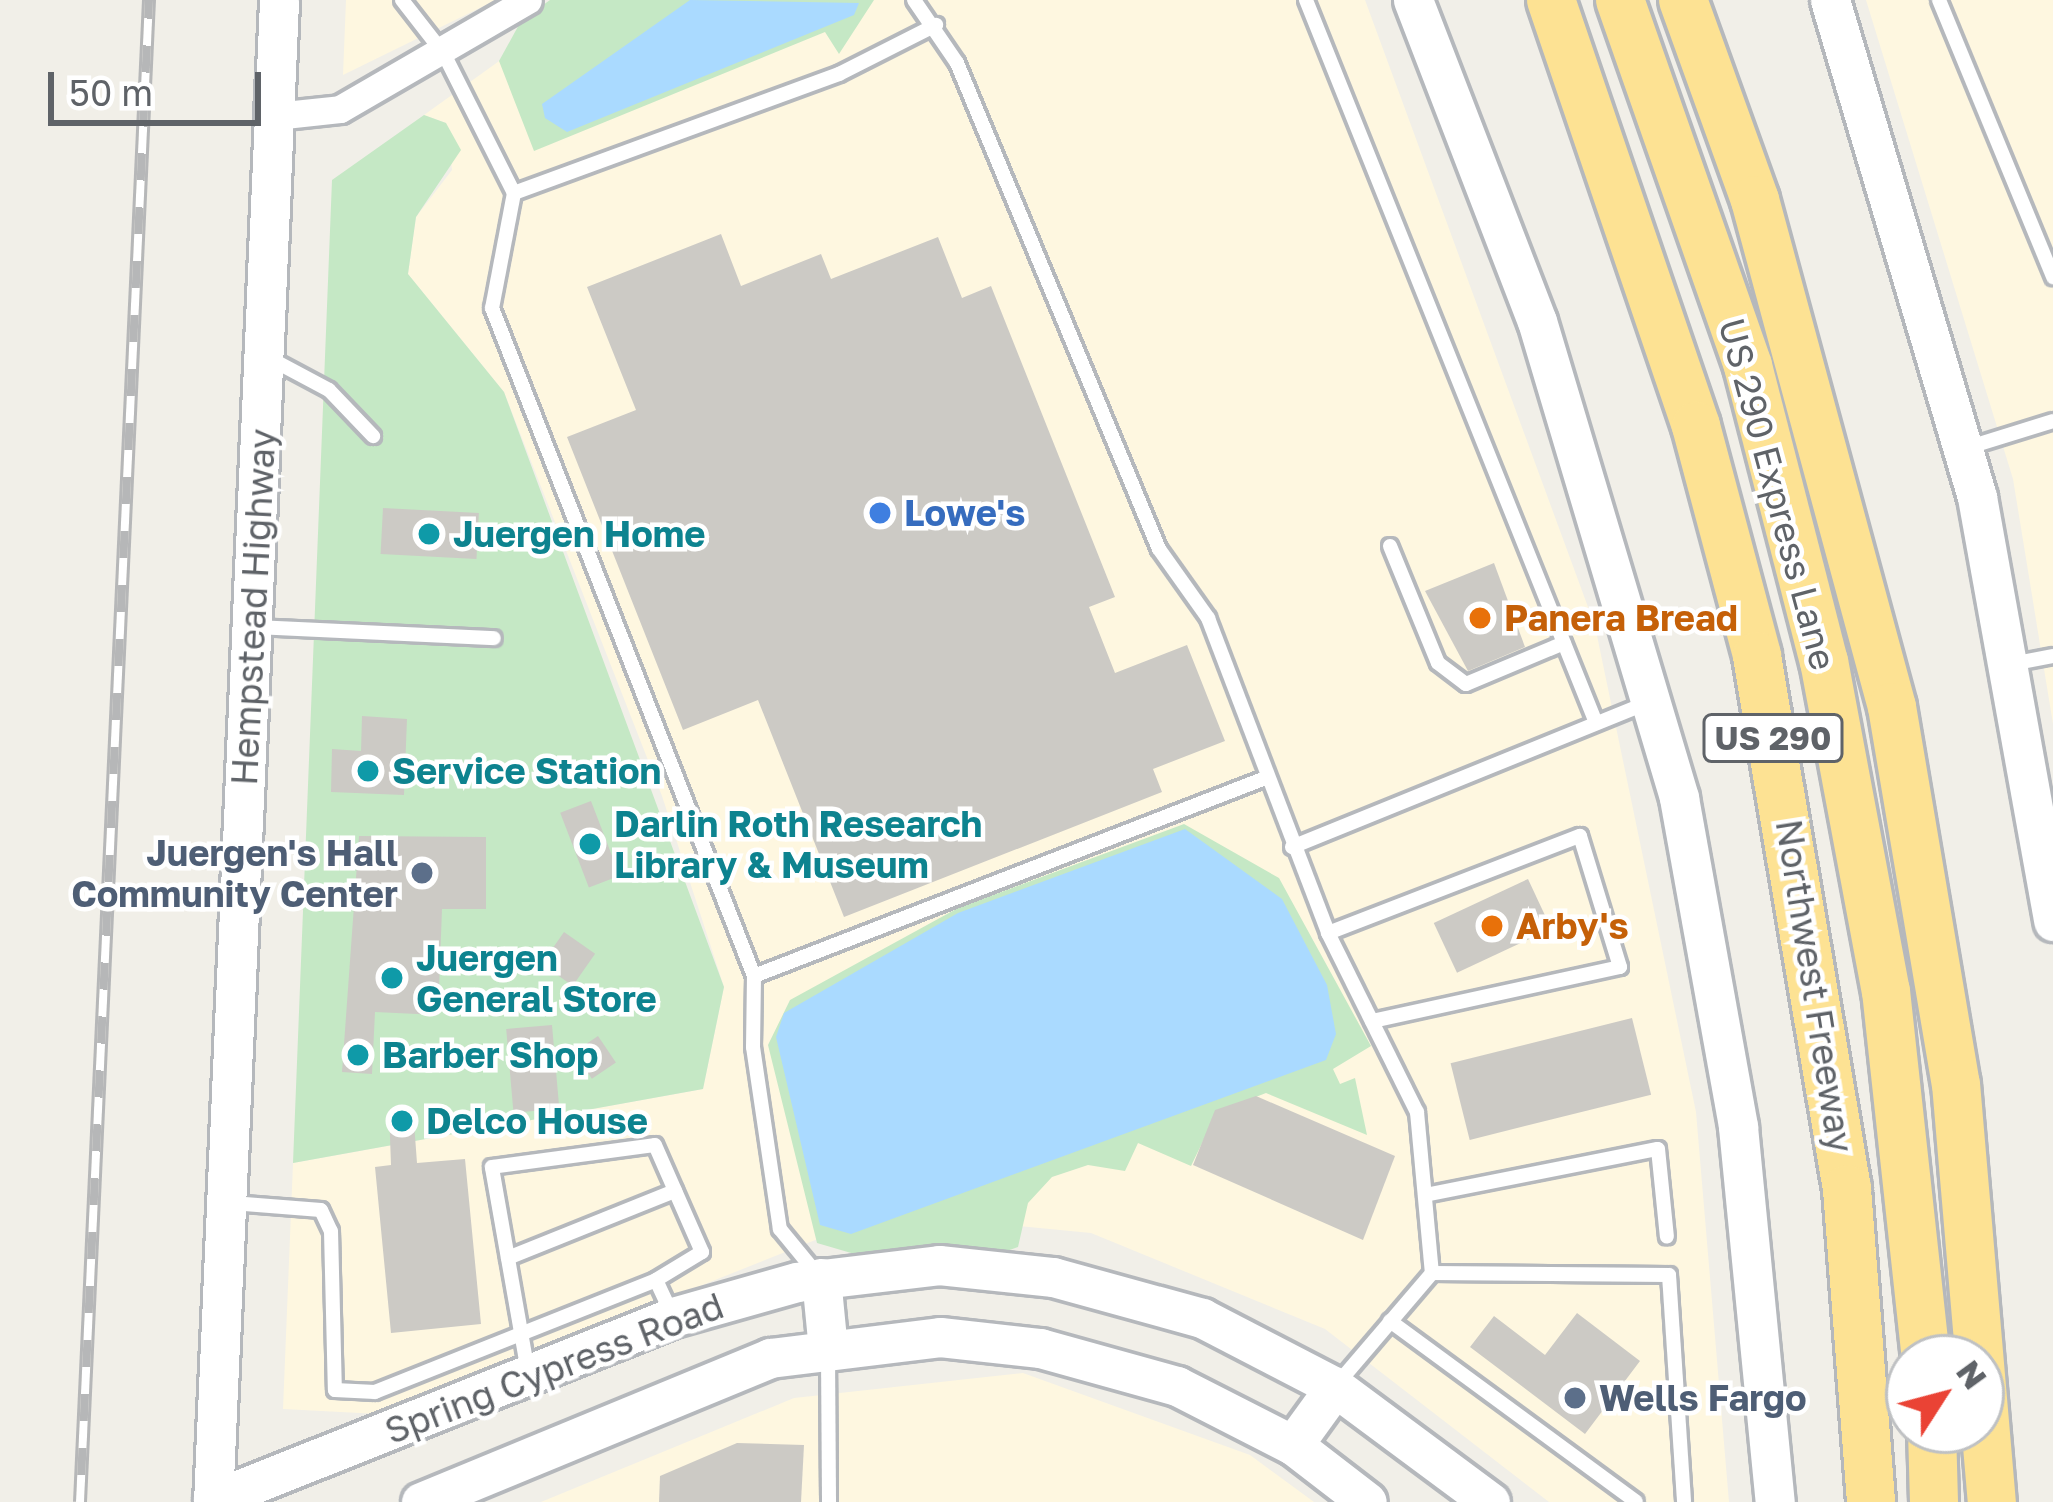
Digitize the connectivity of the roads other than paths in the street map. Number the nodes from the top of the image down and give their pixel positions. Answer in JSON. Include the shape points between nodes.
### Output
{"nodes":[{"id":1,"x":279,"y":0,"type":"edge"},
{"id":2,"x":402,"y":0,"type":"edge"},
{"id":3,"x":527,"y":0,"type":"edge"},
{"id":4,"x":914,"y":0,"type":"edge"},
{"id":5,"x":1306,"y":0,"type":"edge"},
{"id":6,"x":1413,"y":0,"type":"edge"},
{"id":7,"x":1551,"y":0,"type":"edge"},
{"id":8,"x":1620,"y":0,"type":"edge"},
{"id":9,"x":1683,"y":0,"type":"edge"},
{"id":10,"x":1830,"y":0,"type":"edge"},
{"id":11,"x":1939,"y":0,"type":"edge"},
{"id":12,"x":936,"y":26,"type":"junction"},
{"id":13,"x":443,"y":54,"type":"junction"},
{"id":14,"x":274,"y":116,"type":"junction"},
{"id":15,"x":514,"y":193,"type":"junction"},
{"id":16,"x":2053,"y":277,"type":"edge"},
{"id":17,"x":264,"y":355,"type":"junction"},
{"id":18,"x":2053,"y":422,"type":"edge"},
{"id":19,"x":373,"y":436,"type":"dead end"},
{"id":20,"x":1965,"y":449,"type":"junction"},
{"id":21,"x":1390,"y":546,"type":"dead end"},
{"id":22,"x":252,"y":627,"type":"junction"},
{"id":23,"x":494,"y":638,"type":"dead end"},
{"id":24,"x":1564,"y":643,"type":"junction"},
{"id":25,"x":2053,"y":656,"type":"edge"},
{"id":26,"x":2011,"y":664,"type":"junction"},
{"id":27,"x":1652,"y":701,"type":"junction"},
{"id":28,"x":1596,"y":723,"type":"junction"},
{"id":29,"x":1268,"y":777,"type":"junction"},
{"id":30,"x":1292,"y":848,"type":"junction"},
{"id":31,"x":2053,"y":921,"type":"edge"},
{"id":32,"x":1328,"y":932,"type":"junction"},
{"id":33,"x":754,"y":976,"type":"junction"},
{"id":34,"x":1372,"y":1021,"type":"junction"},
{"id":35,"x":675,"y":1191,"type":"junction"},
{"id":36,"x":1425,"y":1195,"type":"junction"},
{"id":37,"x":227,"y":1203,"type":"junction"},
{"id":38,"x":1666,"y":1237,"type":"dead end"},
{"id":39,"x":508,"y":1258,"type":"junction"},
{"id":40,"x":1432,"y":1273,"type":"junction"},
{"id":41,"x":820,"y":1279,"type":"junction"},
{"id":42,"x":656,"y":1280,"type":"junction"},
{"id":43,"x":674,"y":1317,"type":"junction"},
{"id":44,"x":1390,"y":1321,"type":"junction"},
{"id":45,"x":1922,"y":1334,"type":"edge"},
{"id":46,"x":521,"y":1335,"type":"junction"},
{"id":47,"x":828,"y":1350,"type":"junction"},
{"id":48,"x":529,"y":1377,"type":"junction"},
{"id":49,"x":1335,"y":1388,"type":"junction"},
{"id":50,"x":1293,"y":1445,"type":"junction"},
{"id":51,"x":1933,"y":1454,"type":"edge"},
{"id":52,"x":213,"y":1501,"type":"edge"},
{"id":53,"x":421,"y":1502,"type":"edge"},
{"id":54,"x":829,"y":1502,"type":"edge"},
{"id":55,"x":1367,"y":1502,"type":"edge"},
{"id":56,"x":1490,"y":1502,"type":"edge"},
{"id":57,"x":1636,"y":1502,"type":"edge"},
{"id":58,"x":1684,"y":1502,"type":"edge"},
{"id":59,"x":1775,"y":1502,"type":"edge"},
{"id":60,"x":1871,"y":1502,"type":"edge"},
{"id":61,"x":1934,"y":1502,"type":"edge"},
{"id":62,"x":1992,"y":1502,"type":"edge"}],
"edges":[{"from":1,"to":14,"type":"street","name":"Hempstead Highway"},
{"from":2,"to":13,"type":"lane"},
{"from":3,"to":13,"type":"street"},
{"from":4,"to":12,"type":"lane"},
{"from":5,"to":24,"type":"lane"},
{"from":6,"to":27,"type":"street","via":[[1538,321]]},
{"from":7,"to":60,"type":"highway","name":"Northwest Freeway","number":"US 290","via":[[1696,426],[1757,656],[1847,1189]]},
{"from":8,"to":45,"type":"highway","name":"US 290 Express Lane","via":[[1748,366],[1824,662],[1886,991]]},
{"from":9,"to":62,"type":"highway","number":"US 290","via":[[1755,200],[1896,724],[1956,1084]]},
{"from":10,"to":20,"type":"street"},
{"from":11,"to":16,"type":"lane"},
{"from":12,"to":15,"type":"lane","via":[[839,74]]},
{"from":12,"to":29,"type":"lane","via":[[1159,549],[1208,618]]},
{"from":13,"to":14,"type":"street","via":[[340,109]]},
{"from":13,"to":15,"type":"lane"},
{"from":14,"to":17,"type":"street","name":"Hempstead Highway"},
{"from":15,"to":33,"type":"lane","via":[[492,308]]},
{"from":17,"to":19,"type":"lane","via":[[328,390]]},
{"from":17,"to":22,"type":"street","name":"Hempstead Highway"},
{"from":18,"to":20,"type":"lane"},
{"from":20,"to":26,"type":"street"},
{"from":21,"to":24,"type":"lane","via":[[1438,663],[1466,684]]},
{"from":22,"to":23,"type":"lane"},
{"from":22,"to":37,"type":"street","name":"Hempstead Highway"},
{"from":24,"to":28,"type":"lane"},
{"from":25,"to":26,"type":"lane"},
{"from":26,"to":31,"type":"street"},
{"from":27,"to":28,"type":"lane"},
{"from":27,"to":59,"type":"street","via":[[1738,1127]]},
{"from":28,"to":30,"type":"lane"},
{"from":29,"to":30,"type":"lane"},
{"from":29,"to":33,"type":"lane"},
{"from":30,"to":32,"type":"lane"},
{"from":32,"to":34,"type":"lane"},
{"from":32,"to":34,"type":"lane","via":[[1580,836],[1621,967]]},
{"from":33,"to":41,"type":"lane","via":[[752,1047],[780,1229]]},
{"from":34,"to":36,"type":"lane","via":[[1417,1112]]},
{"from":35,"to":39,"type":"lane"},
{"from":35,"to":39,"type":"lane","via":[[642,1140],[492,1167]]},
{"from":35,"to":42,"type":"lane","via":[[702,1252]]},
{"from":36,"to":38,"type":"lane","via":[[1658,1149]]},
{"from":36,"to":40,"type":"lane"},
{"from":37,"to":46,"type":"lane","via":[[321,1210],[331,1231],[335,1390],[375,1392]]},
{"from":37,"to":52,"type":"street","name":"Hempstead Highway"},
{"from":39,"to":46,"type":"lane"},
{"from":40,"to":44,"type":"lane"},
{"from":40,"to":58,"type":"lane","via":[[1669,1275]]},
{"from":41,"to":43,"type":"street","name":"Spring Cypress Road"},
{"from":41,"to":47,"type":"street"},
{"from":41,"to":49,"type":"street","name":"Spring Cypress Road","via":[[938,1265],[1053,1277],[1202,1318]]},
{"from":42,"to":43,"type":"lane"},
{"from":42,"to":46,"type":"lane"},
{"from":43,"to":48,"type":"street","name":"Spring Cypress Road"},
{"from":44,"to":49,"type":"lane"},
{"from":44,"to":57,"type":"lane"},
{"from":46,"to":48,"type":"lane"},
{"from":47,"to":50,"type":"street","name":"Spring Cypress Road","via":[[940,1336],[1040,1348],[1177,1386]]},
{"from":47,"to":53,"type":"street","name":"Spring Cypress Road","via":[[716,1378]]},
{"from":47,"to":54,"type":"lane"},
{"from":48,"to":52,"type":"street","name":"Spring Cypress Road"},
{"from":49,"to":50,"type":"street"},
{"from":49,"to":56,"type":"street","name":"Spring Cypress Road"},
{"from":50,"to":55,"type":"street","name":"Spring Cypress Road"},
{"from":51,"to":61,"type":"highway"}]}
